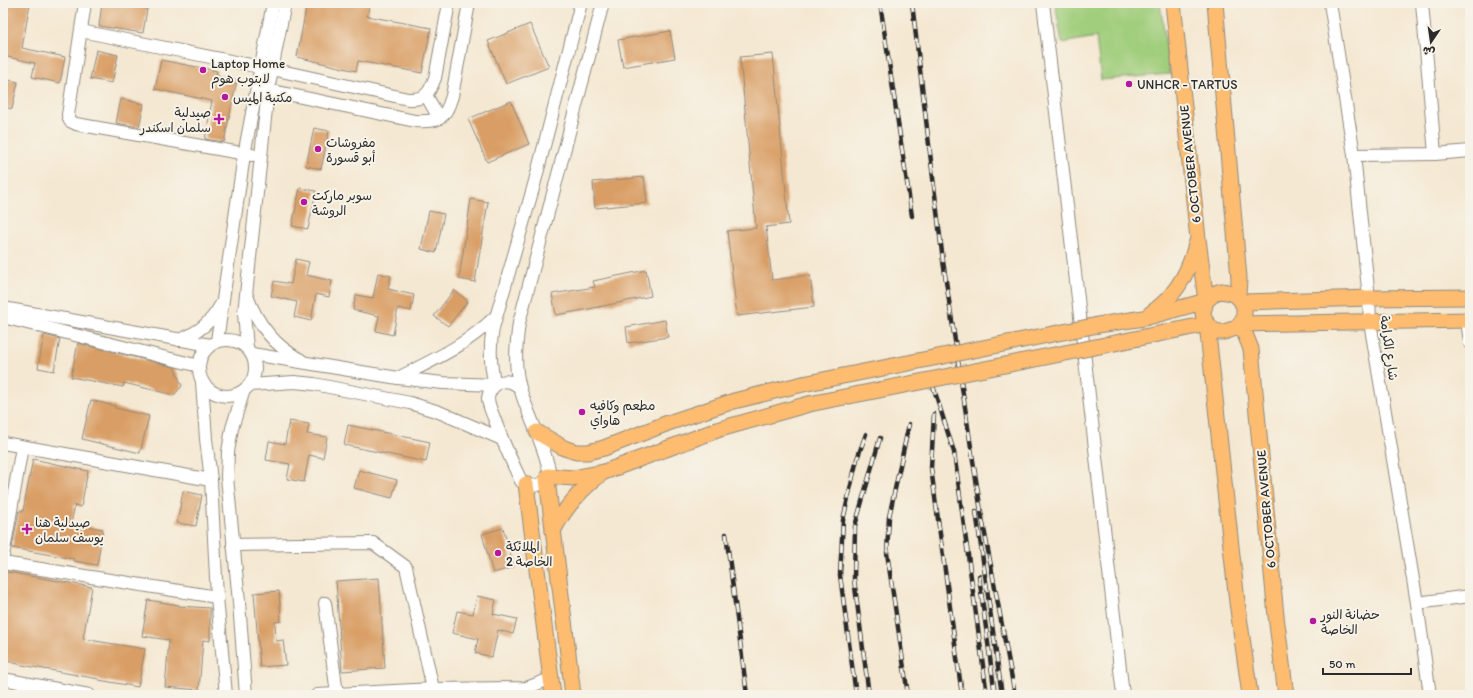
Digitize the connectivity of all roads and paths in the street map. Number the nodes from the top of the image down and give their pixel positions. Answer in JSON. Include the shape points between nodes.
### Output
{"nodes":[{"id":1,"x":85,"y":3,"type":"edge"},
{"id":2,"x":273,"y":3,"type":"edge"},
{"id":3,"x":285,"y":3,"type":"edge"},
{"id":4,"x":449,"y":3,"type":"edge"},
{"id":5,"x":469,"y":3,"type":"edge"},
{"id":6,"x":581,"y":3,"type":"edge"},
{"id":7,"x":603,"y":3,"type":"edge"},
{"id":8,"x":1043,"y":3,"type":"edge"},
{"id":9,"x":1173,"y":3,"type":"edge"},
{"id":10,"x":1215,"y":3,"type":"edge"},
{"id":11,"x":1330,"y":3,"type":"edge"},
{"id":12,"x":1422,"y":3,"type":"edge"},
{"id":13,"x":81,"y":31,"type":"junction"},
{"id":14,"x":266,"y":68,"type":"junction"},
{"id":15,"x":268,"y":90,"type":"junction"},
{"id":16,"x":426,"y":95,"type":"junction"},
{"id":17,"x":440,"y":118,"type":"junction"},
{"id":18,"x":1470,"y":151,"type":"edge"},
{"id":19,"x":1435,"y":154,"type":"junction"},
{"id":20,"x":244,"y":155,"type":"junction"},
{"id":21,"x":1354,"y":155,"type":"junction"},
{"id":22,"x":261,"y":156,"type":"junction"},
{"id":23,"x":1198,"y":239,"type":"junction"},
{"id":24,"x":246,"y":293,"type":"junction"},
{"id":25,"x":1470,"y":297,"type":"edge"},
{"id":26,"x":1369,"y":298,"type":"junction"},
{"id":27,"x":223,"y":299,"type":"junction"},
{"id":28,"x":1240,"y":299,"type":"junction"},
{"id":29,"x":1206,"y":301,"type":"junction"},
{"id":30,"x":3,"y":308,"type":"edge"},
{"id":31,"x":498,"y":314,"type":"junction"},
{"id":32,"x":3,"y":317,"type":"edge"},
{"id":33,"x":1144,"y":318,"type":"junction"},
{"id":34,"x":1469,"y":320,"type":"edge"},
{"id":35,"x":1370,"y":322,"type":"junction"},
{"id":36,"x":1207,"y":324,"type":"junction"},
{"id":37,"x":1241,"y":324,"type":"junction"},
{"id":38,"x":179,"y":340,"type":"junction"},
{"id":39,"x":213,"y":343,"type":"junction"},
{"id":40,"x":1470,"y":343,"type":"edge"},
{"id":41,"x":250,"y":351,"type":"junction"},
{"id":42,"x":307,"y":363,"type":"junction"},
{"id":43,"x":199,"y":366,"type":"junction"},
{"id":44,"x":398,"y":378,"type":"junction"},
{"id":45,"x":202,"y":382,"type":"junction"},
{"id":46,"x":495,"y":385,"type":"junction"},
{"id":47,"x":247,"y":388,"type":"junction"},
{"id":48,"x":520,"y":388,"type":"junction"},
{"id":49,"x":537,"y":432,"type":"junction"},
{"id":50,"x":502,"y":439,"type":"junction"},
{"id":51,"x":3,"y":443,"type":"edge"},
{"id":52,"x":22,"y":447,"type":"junction"},
{"id":53,"x":604,"y":472,"type":"junction"},
{"id":54,"x":548,"y":477,"type":"junction"},
{"id":55,"x":211,"y":480,"type":"junction"},
{"id":56,"x":526,"y":484,"type":"junction"},
{"id":57,"x":553,"y":531,"type":"junction"},
{"id":58,"x":234,"y":545,"type":"junction"},
{"id":59,"x":3,"y":556,"type":"edge"},
{"id":60,"x":3,"y":563,"type":"edge"},
{"id":61,"x":216,"y":596,"type":"junction"},
{"id":62,"x":1470,"y":596,"type":"edge"},
{"id":63,"x":325,"y":603,"type":"dead end"},
{"id":64,"x":1416,"y":603,"type":"junction"},
{"id":65,"x":550,"y":679,"type":"junction"},
{"id":66,"x":3,"y":680,"type":"edge"},
{"id":67,"x":436,"y":692,"type":"edge"},
{"id":68,"x":337,"y":694,"type":"edge"},
{"id":69,"x":85,"y":695,"type":"edge"},
{"id":70,"x":226,"y":695,"type":"edge"},
{"id":71,"x":246,"y":695,"type":"edge"},
{"id":72,"x":317,"y":695,"type":"edge"},
{"id":73,"x":552,"y":695,"type":"edge"},
{"id":74,"x":573,"y":695,"type":"edge"},
{"id":75,"x":1123,"y":695,"type":"edge"},
{"id":76,"x":1250,"y":695,"type":"edge"},
{"id":77,"x":1286,"y":695,"type":"edge"},
{"id":78,"x":1430,"y":695,"type":"edge"}],
"edges":[{"from":1,"to":13,"type":"street"},
{"from":2,"to":14,"type":"street"},
{"from":3,"to":14,"type":"street"},
{"from":4,"to":16,"type":"street","via":[[435,78]]},
{"from":5,"to":17,"type":"street","via":[[452,96],[448,110]]},
{"from":6,"to":31,"type":"street"},
{"from":7,"to":48,"type":"street","via":[[519,323],[516,356]]},
{"from":8,"to":75,"type":"street"},
{"from":9,"to":23,"type":"main road","name":"6 OCTOBER AVENUE"},
{"from":10,"to":28,"type":"main road"},
{"from":11,"to":21,"type":"street","name":"شارع الكرامة"},
{"from":12,"to":19,"type":"street"},
{"from":13,"to":14,"type":"street"},
{"from":13,"to":20,"type":"street","via":[[68,115],[70,121]]},
{"from":14,"to":15,"type":"street"},
{"from":14,"to":16,"type":"street","via":[[408,99],[418,99]]},
{"from":14,"to":20,"type":"street"},
{"from":15,"to":17,"type":"street","via":[[415,122],[430,122]]},
{"from":15,"to":22,"type":"street"},
{"from":16,"to":17,"type":"street"},
{"from":18,"to":19,"type":"street"},
{"from":19,"to":21,"type":"street"},
{"from":20,"to":22,"type":"street"},
{"from":20,"to":27,"type":"street"},
{"from":21,"to":26,"type":"street","name":"شارع الكرامة"},
{"from":22,"to":24,"type":"street"},
{"from":23,"to":29,"type":"main road","name":"6 OCTOBER AVENUE"},
{"from":23,"to":33,"type":"main road","via":[[1190,265],[1179,286],[1163,304]]},
{"from":24,"to":41,"type":"street","via":[[244,313]]},
{"from":24,"to":42,"type":"street","via":[[257,318],[273,340]]},
{"from":25,"to":26,"type":"main road"},
{"from":26,"to":28,"type":"main road"},
{"from":26,"to":35,"type":"street","name":"شارع الكرامة"},
{"from":27,"to":38,"type":"street","via":[[215,315],[206,325],[196,333]]},
{"from":27,"to":39,"type":"street"},
{"from":28,"to":29,"type":"main road","via":[[1233,293],[1221,291]]},
{"from":28,"to":37,"type":"main road","via":[[1245,313]]},
{"from":29,"to":33,"type":"main road"},
{"from":29,"to":36,"type":"main road","via":[[1203,313]]},
{"from":30,"to":38,"type":"street"},
{"from":31,"to":44,"type":"street","via":[[458,348]]},
{"from":31,"to":46,"type":"street","via":[[490,342],[491,371]]},
{"from":32,"to":43,"type":"street"},
{"from":33,"to":49,"type":"main road","bridge":true,"via":[[803,384],[734,401],[588,452],[564,448]]},
{"from":34,"to":35,"type":"main road"},
{"from":34,"to":40,"type":"street"},
{"from":35,"to":37,"type":"main road"},
{"from":35,"to":64,"type":"street","name":"شارع الكرامة"},
{"from":36,"to":37,"type":"main road","via":[[1218,332],[1236,328]]},
{"from":36,"to":53,"type":"main road","bridge":true,"via":[[809,404],[720,428]]},
{"from":36,"to":76,"type":"main road"},
{"from":37,"to":77,"type":"main road","name":"6 OCTOBER AVENUE","via":[[1251,350]]},
{"from":38,"to":39,"type":"street"},
{"from":39,"to":41,"type":"street","via":[[233,340]]},
{"from":39,"to":43,"type":"street","via":[[202,355]]},
{"from":41,"to":42,"type":"street"},
{"from":41,"to":47,"type":"street","via":[[256,370]]},
{"from":42,"to":44,"type":"street"},
{"from":43,"to":45,"type":"street"},
{"from":44,"to":46,"type":"street"},
{"from":45,"to":47,"type":"street","via":[[221,396],[233,395]]},
{"from":45,"to":55,"type":"street"},
{"from":46,"to":48,"type":"street","via":[[508,381]]},
{"from":46,"to":50,"type":"street","via":[[488,397]]},
{"from":47,"to":50,"type":"street","via":[[294,382],[410,403],[440,412]]},
{"from":47,"to":58,"type":"street","via":[[232,428],[228,452],[227,477]]},
{"from":48,"to":49,"type":"street"},
{"from":49,"to":54,"type":"street","via":[[548,464]]},
{"from":50,"to":56,"type":"street","via":[[519,476]]},
{"from":51,"to":52,"type":"street"},
{"from":52,"to":55,"type":"street"},
{"from":52,"to":59,"type":"street"},
{"from":53,"to":54,"type":"main road","via":[[573,478]]},
{"from":53,"to":57,"type":"main road","via":[[573,499]]},
{"from":54,"to":56,"type":"street","via":[[541,484]]},
{"from":54,"to":57,"type":"main road"},
{"from":55,"to":61,"type":"street"},
{"from":56,"to":65,"type":"main road"},
{"from":57,"to":74,"type":"main road"},
{"from":58,"to":67,"type":"street","via":[[373,543],[406,566]]},
{"from":58,"to":71,"type":"street"},
{"from":60,"to":61,"type":"street"},
{"from":61,"to":70,"type":"street"},
{"from":62,"to":64,"type":"street"},
{"from":63,"to":68,"type":"street"},
{"from":64,"to":78,"type":"street","name":"شارع الكرامة"},
{"from":65,"to":67,"type":"street","via":[[526,688]]},
{"from":65,"to":73,"type":"main road"},
{"from":66,"to":69,"type":"street"},
{"from":67,"to":68,"type":"street"},
{"from":68,"to":72,"type":"street"}]}
